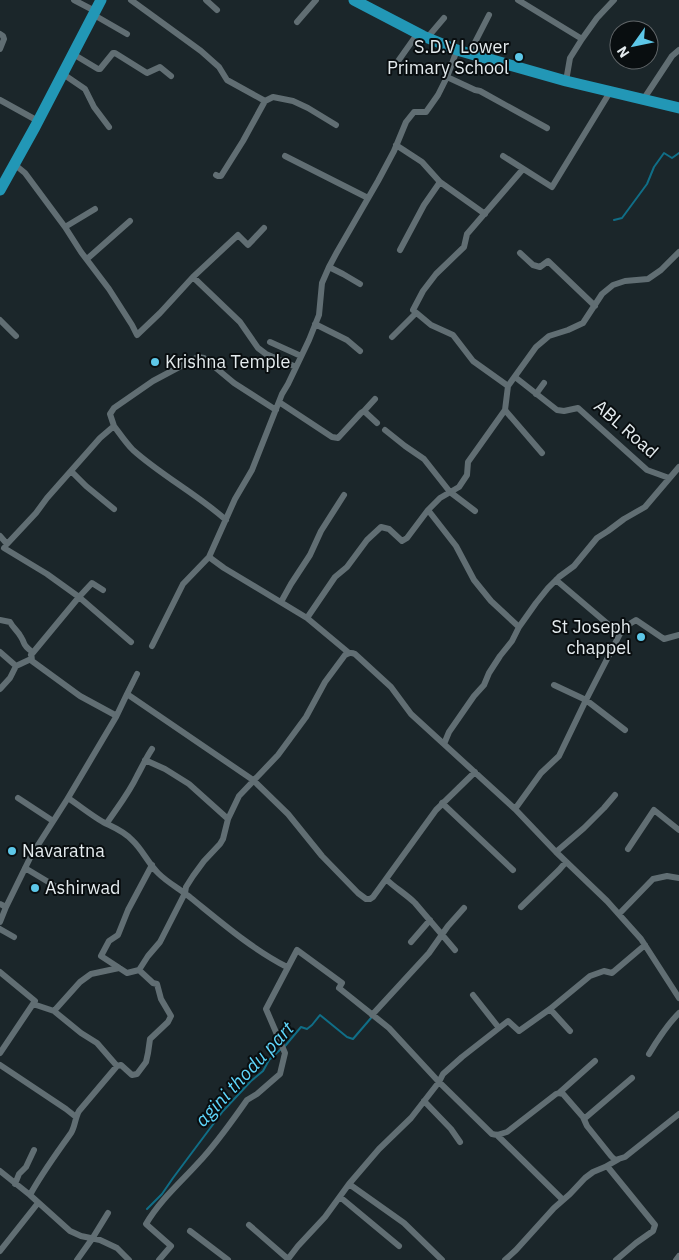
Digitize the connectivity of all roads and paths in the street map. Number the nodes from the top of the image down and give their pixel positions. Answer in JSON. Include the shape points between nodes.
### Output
{"nodes":[{"id":1,"x":74,"y":0,"type":"edge"},
{"id":2,"x":102,"y":0,"type":"edge"},
{"id":3,"x":131,"y":0,"type":"edge"},
{"id":4,"x":206,"y":0,"type":"edge"},
{"id":5,"x":316,"y":0,"type":"edge"},
{"id":6,"x":354,"y":0,"type":"edge"},
{"id":7,"x":518,"y":0,"type":"edge"},
{"id":8,"x":614,"y":0,"type":"edge"},
{"id":9,"x":217,"y":10,"type":"dead end"},
{"id":10,"x":95,"y":13,"type":"junction"},
{"id":11,"x":488,"y":15,"type":"dead end"},
{"id":12,"x":444,"y":18,"type":"dead end"},
{"id":13,"x":296,"y":22,"type":"dead end"},
{"id":14,"x":0,"y":34,"type":"edge"},
{"id":15,"x":126,"y":34,"type":"dead end"},
{"id":16,"x":423,"y":36,"type":"junction"},
{"id":17,"x":582,"y":39,"type":"junction"},
{"id":18,"x":0,"y":49,"type":"edge"},
{"id":19,"x":457,"y":50,"type":"junction"},
{"id":20,"x":679,"y":50,"type":"edge"},
{"id":21,"x":74,"y":54,"type":"junction"},
{"id":22,"x":469,"y":54,"type":"junction"},
{"id":23,"x":396,"y":64,"type":"dead end"},
{"id":24,"x":63,"y":74,"type":"junction"},
{"id":25,"x":171,"y":76,"type":"dead end"},
{"id":26,"x":447,"y":77,"type":"junction"},
{"id":27,"x":566,"y":82,"type":"junction"},
{"id":28,"x":610,"y":92,"type":"junction"},
{"id":29,"x":0,"y":100,"type":"edge"},
{"id":30,"x":643,"y":100,"type":"junction"},
{"id":31,"x":265,"y":101,"type":"junction"},
{"id":32,"x":679,"y":108,"type":"edge"},
{"id":33,"x":38,"y":121,"type":"junction"},
{"id":34,"x":336,"y":125,"type":"dead end"},
{"id":35,"x":109,"y":127,"type":"dead end"},
{"id":36,"x":547,"y":128,"type":"dead end"},
{"id":37,"x":396,"y":145,"type":"junction"},
{"id":38,"x":285,"y":156,"type":"dead end"},
{"id":39,"x":503,"y":156,"type":"dead end"},
{"id":40,"x":14,"y":164,"type":"junction"},
{"id":41,"x":523,"y":169,"type":"junction"},
{"id":42,"x":216,"y":175,"type":"dead end"},
{"id":43,"x":2,"y":182,"type":"edge"},
{"id":44,"x":440,"y":182,"type":"junction"},
{"id":45,"x":368,"y":198,"type":"junction"},
{"id":46,"x":95,"y":209,"type":"dead end"},
{"id":47,"x":485,"y":214,"type":"junction"},
{"id":48,"x":130,"y":220,"type":"dead end"},
{"id":49,"x":65,"y":227,"type":"junction"},
{"id":50,"x":264,"y":228,"type":"dead end"},
{"id":51,"x":400,"y":250,"type":"dead end"},
{"id":52,"x":679,"y":252,"type":"edge"},
{"id":53,"x":520,"y":253,"type":"dead end"},
{"id":54,"x":86,"y":259,"type":"junction"},
{"id":55,"x":329,"y":267,"type":"junction"},
{"id":56,"x":194,"y":277,"type":"junction"},
{"id":57,"x":360,"y":284,"type":"dead end"},
{"id":58,"x":595,"y":306,"type":"junction"},
{"id":59,"x":416,"y":313,"type":"junction"},
{"id":60,"x":0,"y":320,"type":"edge"},
{"id":61,"x":315,"y":324,"type":"junction"},
{"id":62,"x":16,"y":336,"type":"dead end"},
{"id":63,"x":392,"y":338,"type":"dead end"},
{"id":64,"x":270,"y":342,"type":"dead end"},
{"id":65,"x":360,"y":350,"type":"dead end"},
{"id":66,"x":301,"y":356,"type":"junction"},
{"id":67,"x":296,"y":367,"type":"junction"},
{"id":68,"x":514,"y":377,"type":"junction"},
{"id":69,"x":544,"y":383,"type":"dead end"},
{"id":70,"x":508,"y":386,"type":"junction"},
{"id":71,"x":536,"y":394,"type":"junction"},
{"id":72,"x":374,"y":399,"type":"dead end"},
{"id":73,"x":279,"y":402,"type":"junction"},
{"id":74,"x":276,"y":410,"type":"junction"},
{"id":75,"x":505,"y":410,"type":"junction"},
{"id":76,"x":364,"y":411,"type":"junction"},
{"id":77,"x":377,"y":423,"type":"dead end"},
{"id":78,"x":114,"y":426,"type":"junction"},
{"id":79,"x":385,"y":430,"type":"dead end"},
{"id":80,"x":542,"y":453,"type":"dead end"},
{"id":81,"x":679,"y":467,"type":"edge"},
{"id":82,"x":71,"y":471,"type":"junction"},
{"id":83,"x":669,"y":478,"type":"junction"},
{"id":84,"x":450,"y":492,"type":"junction"},
{"id":85,"x":344,"y":495,"type":"dead end"},
{"id":86,"x":114,"y":509,"type":"dead end"},
{"id":87,"x":428,"y":510,"type":"junction"},
{"id":88,"x":475,"y":511,"type":"dead end"},
{"id":89,"x":226,"y":520,"type":"junction"},
{"id":90,"x":0,"y":536,"type":"edge"},
{"id":91,"x":6,"y":546,"type":"junction"},
{"id":92,"x":0,"y":554,"type":"edge"},
{"id":93,"x":208,"y":557,"type":"junction"},
{"id":94,"x":556,"y":580,"type":"junction"},
{"id":95,"x":103,"y":590,"type":"dead end"},
{"id":96,"x":79,"y":597,"type":"junction"},
{"id":97,"x":281,"y":602,"type":"junction"},
{"id":98,"x":308,"y":618,"type":"junction"},
{"id":99,"x":0,"y":620,"type":"edge"},
{"id":100,"x":519,"y":627,"type":"junction"},
{"id":101,"x":623,"y":628,"type":"junction"},
{"id":102,"x":679,"y":635,"type":"edge"},
{"id":103,"x":131,"y":642,"type":"dead end"},
{"id":104,"x":152,"y":646,"type":"dead end"},
{"id":105,"x":0,"y":652,"type":"edge"},
{"id":106,"x":349,"y":653,"type":"junction"},
{"id":107,"x":31,"y":657,"type":"junction"},
{"id":108,"x":16,"y":666,"type":"junction"},
{"id":109,"x":137,"y":674,"type":"dead end"},
{"id":110,"x":554,"y":685,"type":"dead end"},
{"id":111,"x":0,"y":689,"type":"edge"},
{"id":112,"x":127,"y":694,"type":"junction"},
{"id":113,"x":586,"y":700,"type":"junction"},
{"id":114,"x":116,"y":717,"type":"junction"},
{"id":115,"x":625,"y":730,"type":"dead end"},
{"id":116,"x":444,"y":744,"type":"junction"},
{"id":117,"x":152,"y":749,"type":"dead end"},
{"id":118,"x":145,"y":760,"type":"junction"},
{"id":119,"x":475,"y":772,"type":"junction"},
{"id":120,"x":254,"y":780,"type":"junction"},
{"id":121,"x":615,"y":795,"type":"dead end"},
{"id":122,"x":18,"y":798,"type":"dead end"},
{"id":123,"x":68,"y":798,"type":"junction"},
{"id":124,"x":442,"y":803,"type":"junction"},
{"id":125,"x":515,"y":809,"type":"junction"},
{"id":126,"x":228,"y":819,"type":"junction"},
{"id":127,"x":53,"y":821,"type":"junction"},
{"id":128,"x":107,"y":823,"type":"junction"},
{"id":129,"x":679,"y":830,"type":"edge"},
{"id":130,"x":628,"y":849,"type":"dead end"},
{"id":131,"x":556,"y":852,"type":"junction"},
{"id":132,"x":566,"y":862,"type":"junction"},
{"id":133,"x":152,"y":865,"type":"junction"},
{"id":134,"x":25,"y":868,"type":"junction"},
{"id":135,"x":513,"y":870,"type":"dead end"},
{"id":136,"x":679,"y":878,"type":"edge"},
{"id":137,"x":386,"y":879,"type":"junction"},
{"id":138,"x":55,"y":886,"type":"dead end"},
{"id":139,"x":185,"y":893,"type":"junction"},
{"id":140,"x":3,"y":906,"type":"edge"},
{"id":141,"x":521,"y":907,"type":"dead end"},
{"id":142,"x":464,"y":908,"type":"dead end"},
{"id":143,"x":619,"y":914,"type":"junction"},
{"id":144,"x":430,"y":920,"type":"junction"},
{"id":145,"x":0,"y":922,"type":"edge"},
{"id":146,"x":0,"y":928,"type":"edge"},
{"id":147,"x":442,"y":935,"type":"junction"},
{"id":148,"x":14,"y":937,"type":"dead end"},
{"id":149,"x":411,"y":942,"type":"dead end"},
{"id":150,"x":645,"y":945,"type":"junction"},
{"id":151,"x":455,"y":950,"type":"dead end"},
{"id":152,"x":287,"y":967,"type":"junction"},
{"id":153,"x":119,"y":968,"type":"junction"},
{"id":154,"x":139,"y":970,"type":"junction"},
{"id":155,"x":0,"y":972,"type":"edge"},
{"id":156,"x":473,"y":995,"type":"dead end"},
{"id":157,"x":679,"y":998,"type":"edge"},
{"id":158,"x":33,"y":1004,"type":"junction"},
{"id":159,"x":550,"y":1009,"type":"junction"},
{"id":160,"x":54,"y":1011,"type":"junction"},
{"id":161,"x":679,"y":1012,"type":"edge"},
{"id":162,"x":372,"y":1015,"type":"junction"},
{"id":163,"x":499,"y":1028,"type":"junction"},
{"id":164,"x":570,"y":1031,"type":"dead end"},
{"id":165,"x":0,"y":1053,"type":"edge"},
{"id":166,"x":649,"y":1054,"type":"dead end"},
{"id":167,"x":595,"y":1061,"type":"dead end"},
{"id":168,"x":0,"y":1065,"type":"edge"},
{"id":169,"x":117,"y":1066,"type":"junction"},
{"id":170,"x":632,"y":1078,"type":"dead end"},
{"id":171,"x":439,"y":1082,"type":"junction"},
{"id":172,"x":559,"y":1093,"type":"junction"},
{"id":173,"x":424,"y":1101,"type":"junction"},
{"id":174,"x":679,"y":1114,"type":"edge"},
{"id":175,"x":76,"y":1117,"type":"junction"},
{"id":176,"x":584,"y":1120,"type":"junction"},
{"id":177,"x":497,"y":1135,"type":"junction"},
{"id":178,"x":460,"y":1142,"type":"dead end"},
{"id":179,"x":34,"y":1150,"type":"dead end"},
{"id":180,"x":619,"y":1159,"type":"junction"},
{"id":181,"x":607,"y":1166,"type":"junction"},
{"id":182,"x":0,"y":1171,"type":"edge"},
{"id":183,"x":14,"y":1184,"type":"junction"},
{"id":184,"x":349,"y":1184,"type":"junction"},
{"id":185,"x":30,"y":1195,"type":"junction"},
{"id":186,"x":340,"y":1197,"type":"junction"},
{"id":187,"x":562,"y":1200,"type":"junction"},
{"id":188,"x":38,"y":1203,"type":"junction"},
{"id":189,"x":108,"y":1213,"type":"dead end"},
{"id":190,"x":249,"y":1225,"type":"dead end"},
{"id":191,"x":190,"y":1231,"type":"dead end"},
{"id":192,"x":92,"y":1238,"type":"junction"},
{"id":193,"x":399,"y":1246,"type":"dead end"},
{"id":194,"x":0,"y":1250,"type":"edge"},
{"id":195,"x":679,"y":1256,"type":"edge"},
{"id":196,"x":77,"y":1260,"type":"edge"},
{"id":197,"x":129,"y":1260,"type":"edge"},
{"id":198,"x":159,"y":1260,"type":"edge"},
{"id":199,"x":228,"y":1260,"type":"edge"},
{"id":200,"x":288,"y":1260,"type":"edge"},
{"id":201,"x":442,"y":1260,"type":"edge"},
{"id":202,"x":505,"y":1260,"type":"edge"},
{"id":203,"x":616,"y":1260,"type":"edge"},
{"id":204,"x":676,"y":1260,"type":"edge"}],
"edges":[{"from":1,"to":10,"type":"street"},
{"from":2,"to":10,"type":"highway"},
{"from":3,"to":31,"type":"street","via":[[201,51],[227,80]]},
{"from":4,"to":9,"type":"street"},
{"from":5,"to":13,"type":"street"},
{"from":6,"to":16,"type":"highway"},
{"from":7,"to":17,"type":"street"},
{"from":8,"to":17,"type":"street"},
{"from":10,"to":15,"type":"street"},
{"from":10,"to":21,"type":"highway"},
{"from":11,"to":22,"type":"street"},
{"from":12,"to":16,"type":"street"},
{"from":14,"to":18,"type":"street","via":[[4,38]]},
{"from":16,"to":19,"type":"highway"},
{"from":16,"to":23,"type":"street"},
{"from":17,"to":27,"type":"street","via":[[570,58]]},
{"from":19,"to":22,"type":"highway"},
{"from":19,"to":26,"type":"street"},
{"from":20,"to":30,"type":"street"},
{"from":21,"to":24,"type":"highway"},
{"from":21,"to":25,"type":"street","via":[[100,69],[115,53],[144,71],[149,73],[160,68]]},
{"from":22,"to":27,"type":"highway"},
{"from":24,"to":33,"type":"highway"},
{"from":24,"to":35,"type":"street","via":[[85,89]]},
{"from":26,"to":36,"type":"street","via":[[487,94]]},
{"from":26,"to":37,"type":"street","via":[[426,112],[414,112],[406,122]]},
{"from":27,"to":28,"type":"highway"},
{"from":28,"to":30,"type":"highway"},
{"from":28,"to":41,"type":"street","via":[[552,188]]},
{"from":29,"to":33,"type":"street"},
{"from":30,"to":32,"type":"highway"},
{"from":31,"to":34,"type":"street","via":[[273,97],[293,101]]},
{"from":31,"to":42,"type":"street","via":[[221,176]]},
{"from":33,"to":40,"type":"highway"},
{"from":37,"to":44,"type":"street","via":[[422,162]]},
{"from":37,"to":45,"type":"street"},
{"from":38,"to":45,"type":"street"},
{"from":39,"to":41,"type":"street"},
{"from":40,"to":43,"type":"highway"},
{"from":40,"to":49,"type":"street","via":[[25,173]]},
{"from":41,"to":47,"type":"street"},
{"from":44,"to":47,"type":"street"},
{"from":44,"to":51,"type":"street"},
{"from":45,"to":55,"type":"street"},
{"from":46,"to":49,"type":"street"},
{"from":47,"to":59,"type":"street","via":[[467,234],[464,247],[436,274],[413,310]]},
{"from":48,"to":54,"type":"street"},
{"from":49,"to":54,"type":"street"},
{"from":50,"to":56,"type":"street","via":[[248,245],[238,235]]},
{"from":52,"to":58,"type":"street","via":[[648,279],[613,285]]},
{"from":53,"to":58,"type":"street","via":[[540,267],[548,261]]},
{"from":54,"to":56,"type":"street","via":[[137,335]]},
{"from":55,"to":57,"type":"street"},
{"from":55,"to":61,"type":"street","via":[[322,283]]},
{"from":56,"to":67,"type":"street","via":[[240,322],[258,348]]},
{"from":58,"to":68,"type":"street","via":[[582,323],[545,339]]},
{"from":59,"to":63,"type":"street"},
{"from":59,"to":70,"type":"street","via":[[453,335],[473,361]]},
{"from":60,"to":62,"type":"street"},
{"from":61,"to":65,"type":"street"},
{"from":61,"to":66,"type":"street"},
{"from":64,"to":66,"type":"street"},
{"from":66,"to":67,"type":"street"},
{"from":67,"to":73,"type":"street"},
{"from":68,"to":70,"type":"street"},
{"from":68,"to":71,"type":"street","name":"ABL Road"},
{"from":69,"to":71,"type":"street"},
{"from":70,"to":75,"type":"street"},
{"from":71,"to":83,"type":"street","name":"ABL Road","via":[[557,410],[578,408],[647,470]]},
{"from":72,"to":76,"type":"street"},
{"from":73,"to":74,"type":"street"},
{"from":73,"to":76,"type":"street","via":[[338,438]]},
{"from":74,"to":78,"type":"street","via":[[204,358],[198,358],[153,381],[114,408],[110,414]]},
{"from":74,"to":89,"type":"street","via":[[252,470]]},
{"from":75,"to":80,"type":"street"},
{"from":75,"to":84,"type":"street","via":[[468,462],[467,475],[459,487]]},
{"from":76,"to":77,"type":"street"},
{"from":78,"to":82,"type":"street"},
{"from":78,"to":89,"type":"street","via":[[132,449]]},
{"from":79,"to":84,"type":"street","via":[[424,459]]},
{"from":81,"to":83,"type":"street"},
{"from":82,"to":86,"type":"street"},
{"from":82,"to":91,"type":"street"},
{"from":83,"to":94,"type":"street","via":[[645,507],[597,538],[574,566]]},
{"from":84,"to":87,"type":"street"},
{"from":84,"to":88,"type":"street"},
{"from":85,"to":97,"type":"street"},
{"from":87,"to":98,"type":"street","via":[[402,541],[389,529],[381,527],[335,577]]},
{"from":87,"to":100,"type":"street","via":[[456,546],[474,580]]},
{"from":89,"to":93,"type":"street"},
{"from":90,"to":91,"type":"street"},
{"from":91,"to":92,"type":"street"},
{"from":91,"to":96,"type":"street"},
{"from":93,"to":97,"type":"street"},
{"from":93,"to":104,"type":"street","via":[[183,584]]},
{"from":94,"to":100,"type":"street"},
{"from":94,"to":101,"type":"street","via":[[608,625]]},
{"from":95,"to":96,"type":"street","via":[[92,583]]},
{"from":96,"to":103,"type":"street"},
{"from":96,"to":107,"type":"street"},
{"from":97,"to":98,"type":"street"},
{"from":98,"to":106,"type":"street"},
{"from":99,"to":107,"type":"street","via":[[10,622],[24,646],[31,651]]},
{"from":100,"to":116,"type":"street"},
{"from":101,"to":102,"type":"street","via":[[636,620],[664,639]]},
{"from":101,"to":113,"type":"street"},
{"from":105,"to":108,"type":"street"},
{"from":106,"to":116,"type":"street","via":[[355,654],[380,676],[411,714]]},
{"from":106,"to":120,"type":"street","via":[[325,682],[306,717],[278,755]]},
{"from":107,"to":108,"type":"street"},
{"from":107,"to":114,"type":"street","via":[[48,674]]},
{"from":108,"to":111,"type":"street"},
{"from":109,"to":112,"type":"street"},
{"from":110,"to":113,"type":"street"},
{"from":112,"to":114,"type":"street"},
{"from":112,"to":120,"type":"street"},
{"from":113,"to":115,"type":"street"},
{"from":113,"to":125,"type":"street","via":[[559,756],[541,773]]},
{"from":114,"to":123,"type":"street"},
{"from":116,"to":119,"type":"street"},
{"from":117,"to":118,"type":"street"},
{"from":118,"to":126,"type":"street","via":[[189,784]]},
{"from":118,"to":128,"type":"street"},
{"from":119,"to":124,"type":"street"},
{"from":119,"to":125,"type":"street"},
{"from":120,"to":126,"type":"street","via":[[239,796]]},
{"from":120,"to":137,"type":"street","via":[[358,893],[370,899]]},
{"from":121,"to":131,"type":"street"},
{"from":122,"to":127,"type":"street"},
{"from":123,"to":127,"type":"street"},
{"from":123,"to":128,"type":"street"},
{"from":124,"to":135,"type":"street"},
{"from":124,"to":137,"type":"street"},
{"from":125,"to":131,"type":"street"},
{"from":126,"to":139,"type":"street","via":[[220,844],[193,876]]},
{"from":127,"to":134,"type":"street"},
{"from":128,"to":133,"type":"street","via":[[132,840]]},
{"from":129,"to":130,"type":"street","via":[[654,810]]},
{"from":131,"to":132,"type":"street"},
{"from":132,"to":141,"type":"street"},
{"from":132,"to":143,"type":"street"},
{"from":133,"to":139,"type":"street"},
{"from":133,"to":153,"type":"street","via":[[118,935],[109,941],[101,956]]},
{"from":134,"to":138,"type":"street"},
{"from":134,"to":140,"type":"street"},
{"from":136,"to":143,"type":"street","via":[[653,879]]},
{"from":137,"to":144,"type":"street","via":[[409,897]]},
{"from":139,"to":152,"type":"street","via":[[237,935]]},
{"from":139,"to":154,"type":"street","via":[[160,942]]},
{"from":140,"to":145,"type":"street"},
{"from":142,"to":147,"type":"street"},
{"from":143,"to":150,"type":"street"},
{"from":144,"to":147,"type":"street"},
{"from":144,"to":149,"type":"street"},
{"from":146,"to":148,"type":"street"},
{"from":147,"to":151,"type":"street"},
{"from":147,"to":162,"type":"street"},
{"from":150,"to":157,"type":"street"},
{"from":150,"to":159,"type":"street","via":[[612,973],[604,971],[590,976]]},
{"from":152,"to":162,"type":"street","via":[[297,950],[342,982],[339,988]]},
{"from":152,"to":198,"type":"street","via":[[266,1008],[285,1053],[280,1074],[247,1100],[199,1162],[152,1213],[146,1224],[171,1246]]},
{"from":153,"to":154,"type":"street","via":[[126,974]]},
{"from":153,"to":160,"type":"street","via":[[91,974]]},
{"from":154,"to":169,"type":"street","via":[[158,984],[171,1016],[150,1039],[146,1062],[137,1074],[132,1075],[121,1065]]},
{"from":155,"to":158,"type":"street","via":[[35,1001]]},
{"from":156,"to":163,"type":"street"},
{"from":158,"to":160,"type":"street"},
{"from":158,"to":165,"type":"street"},
{"from":159,"to":163,"type":"street","via":[[519,1031],[508,1020]]},
{"from":159,"to":164,"type":"street"},
{"from":160,"to":169,"type":"street","via":[[97,1043]]},
{"from":161,"to":166,"type":"street"},
{"from":162,"to":171,"type":"street","via":[[396,1035]]},
{"from":163,"to":171,"type":"street","via":[[449,1068]]},
{"from":167,"to":172,"type":"street"},
{"from":168,"to":175,"type":"street"},
{"from":169,"to":175,"type":"street"},
{"from":170,"to":176,"type":"street"},
{"from":171,"to":173,"type":"street"},
{"from":171,"to":177,"type":"street","via":[[489,1132]]},
{"from":172,"to":176,"type":"street"},
{"from":172,"to":177,"type":"street","via":[[507,1132]]},
{"from":173,"to":178,"type":"street"},
{"from":173,"to":184,"type":"street"},
{"from":174,"to":180,"type":"street"},
{"from":175,"to":185,"type":"street","via":[[72,1130]]},
{"from":176,"to":180,"type":"street","via":[[613,1160]]},
{"from":177,"to":187,"type":"street"},
{"from":179,"to":183,"type":"street"},
{"from":180,"to":181,"type":"street"},
{"from":181,"to":187,"type":"street","via":[[585,1178]]},
{"from":181,"to":203,"type":"street","via":[[654,1225],[653,1232]]},
{"from":182,"to":183,"type":"street"},
{"from":183,"to":185,"type":"street"},
{"from":184,"to":186,"type":"street"},
{"from":184,"to":201,"type":"street","via":[[404,1223]]},
{"from":185,"to":188,"type":"street"},
{"from":186,"to":193,"type":"street"},
{"from":186,"to":200,"type":"street"},
{"from":187,"to":202,"type":"street"},
{"from":188,"to":192,"type":"street","via":[[70,1231]]},
{"from":188,"to":194,"type":"street"},
{"from":189,"to":192,"type":"street"},
{"from":190,"to":200,"type":"street"},
{"from":191,"to":199,"type":"street"},
{"from":192,"to":196,"type":"street"},
{"from":192,"to":197,"type":"street","via":[[117,1248]]},
{"from":195,"to":204,"type":"street"}]}
